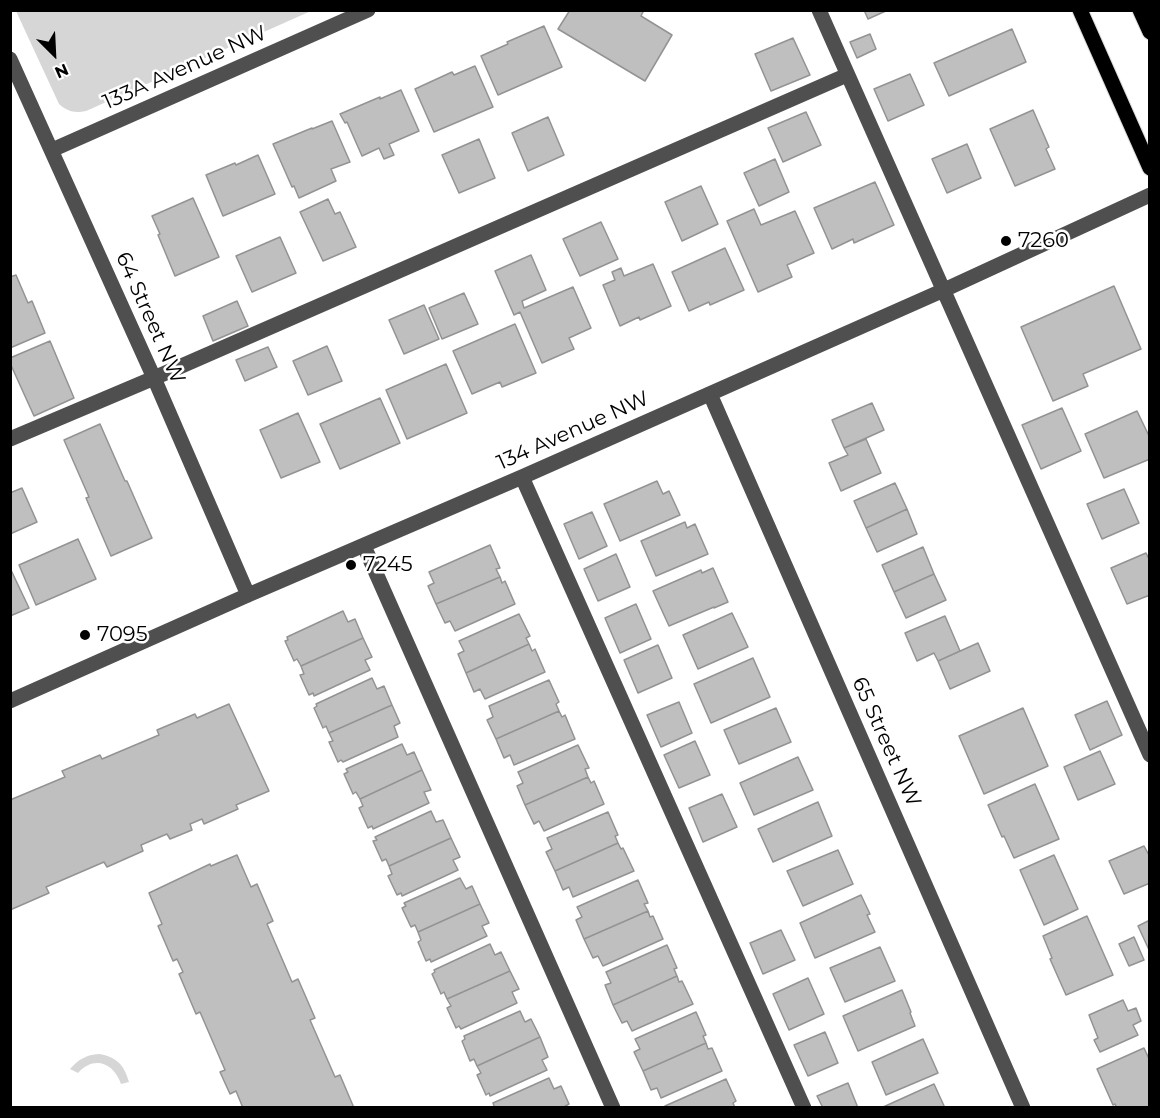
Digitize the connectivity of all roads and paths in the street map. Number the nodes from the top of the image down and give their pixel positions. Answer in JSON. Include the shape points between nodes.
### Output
{"nodes":[{"id":1,"x":368,"y":10,"type":"edge"},
{"id":2,"x":819,"y":10,"type":"edge"},
{"id":3,"x":1080,"y":10,"type":"edge"},
{"id":4,"x":1140,"y":10,"type":"edge"},
{"id":5,"x":1149,"y":32,"type":"edge"},
{"id":6,"x":10,"y":59,"type":"edge"},
{"id":7,"x":847,"y":75,"type":"junction"},
{"id":8,"x":52,"y":150,"type":"junction"},
{"id":9,"x":1149,"y":168,"type":"edge"},
{"id":10,"x":1149,"y":195,"type":"edge"},
{"id":11,"x":944,"y":290,"type":"junction"},
{"id":12,"x":154,"y":378,"type":"junction"},
{"id":13,"x":710,"y":394,"type":"junction"},
{"id":14,"x":10,"y":439,"type":"edge"},
{"id":15,"x":522,"y":477,"type":"junction"},
{"id":16,"x":364,"y":546,"type":"junction"},
{"id":17,"x":248,"y":595,"type":"junction"},
{"id":18,"x":10,"y":701,"type":"edge"},
{"id":19,"x":1149,"y":755,"type":"edge"},
{"id":20,"x":613,"y":1107,"type":"edge"},
{"id":21,"x":804,"y":1107,"type":"edge"},
{"id":22,"x":1023,"y":1107,"type":"edge"}],
"edges":[{"from":1,"to":8,"type":"street","name":"133A Avenue NW"},
{"from":2,"to":7,"type":"street"},
{"from":3,"to":9,"type":"main road"},
{"from":4,"to":5,"type":"main road"},
{"from":6,"to":8,"type":"street","name":"64 Street NW"},
{"from":7,"to":11,"type":"street"},
{"from":7,"to":12,"type":"street"},
{"from":8,"to":12,"type":"street","name":"64 Street NW"},
{"from":10,"to":11,"type":"street","name":"134 Avenue NW"},
{"from":11,"to":13,"type":"street","name":"134 Avenue NW"},
{"from":11,"to":19,"type":"street"},
{"from":12,"to":14,"type":"street"},
{"from":12,"to":17,"type":"street","name":"64 Street NW"},
{"from":13,"to":15,"type":"street","name":"134 Avenue NW"},
{"from":13,"to":22,"type":"street","name":"65 Street NW"},
{"from":15,"to":16,"type":"street","name":"134 Avenue NW"},
{"from":15,"to":21,"type":"street"},
{"from":16,"to":17,"type":"street","name":"134 Avenue NW"},
{"from":16,"to":20,"type":"street"},
{"from":17,"to":18,"type":"street","name":"134 Avenue NW"}]}
